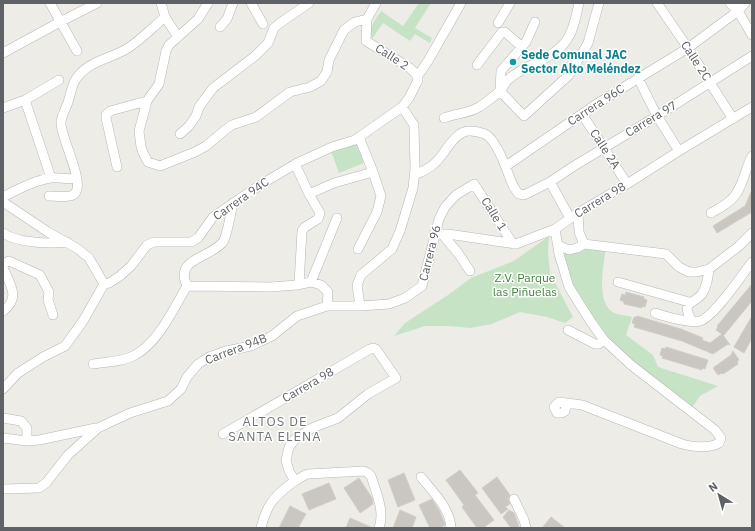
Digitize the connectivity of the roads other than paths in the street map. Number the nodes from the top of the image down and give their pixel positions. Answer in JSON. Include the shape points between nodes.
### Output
{"nodes":[{"id":1,"x":50,"y":3,"type":"edge"},
{"id":2,"x":97,"y":3,"type":"edge"},
{"id":3,"x":161,"y":3,"type":"edge"},
{"id":4,"x":208,"y":3,"type":"edge"},
{"id":5,"x":233,"y":3,"type":"edge"},
{"id":6,"x":251,"y":3,"type":"edge"},
{"id":7,"x":309,"y":3,"type":"edge"},
{"id":8,"x":376,"y":3,"type":"edge"},
{"id":9,"x":461,"y":3,"type":"edge"},
{"id":10,"x":510,"y":3,"type":"edge"},
{"id":11,"x":579,"y":3,"type":"edge"},
{"id":12,"x":599,"y":3,"type":"edge"},
{"id":13,"x":658,"y":3,"type":"edge"},
{"id":14,"x":730,"y":3,"type":"edge"},
{"id":15,"x":745,"y":3,"type":"edge"},
{"id":16,"x":738,"y":11,"type":"junction"},
{"id":17,"x":165,"y":17,"type":"junction"},
{"id":18,"x":367,"y":19,"type":"junction"},
{"id":19,"x":60,"y":22,"type":"junction"},
{"id":20,"x":535,"y":22,"type":"dead end"},
{"id":21,"x":498,"y":23,"type":"dead end"},
{"id":22,"x":263,"y":24,"type":"dead end"},
{"id":23,"x":220,"y":27,"type":"dead end"},
{"id":24,"x":752,"y":35,"type":"edge"},
{"id":25,"x":178,"y":37,"type":"junction"},
{"id":26,"x":522,"y":47,"type":"junction"},
{"id":27,"x":688,"y":48,"type":"junction"},
{"id":28,"x":77,"y":51,"type":"dead end"},
{"id":29,"x":3,"y":53,"type":"edge"},
{"id":30,"x":752,"y":56,"type":"edge"},
{"id":31,"x":477,"y":65,"type":"dead end"},
{"id":32,"x":416,"y":75,"type":"junction"},
{"id":33,"x":638,"y":78,"type":"junction"},
{"id":34,"x":59,"y":80,"type":"dead end"},
{"id":35,"x":710,"y":83,"type":"junction"},
{"id":36,"x":500,"y":91,"type":"junction"},
{"id":37,"x":25,"y":100,"type":"junction"},
{"id":38,"x":147,"y":101,"type":"junction"},
{"id":39,"x":402,"y":107,"type":"junction"},
{"id":40,"x":752,"y":107,"type":"edge"},
{"id":41,"x":3,"y":108,"type":"edge"},
{"id":42,"x":582,"y":114,"type":"junction"},
{"id":43,"x":657,"y":116,"type":"junction"},
{"id":44,"x":444,"y":118,"type":"dead end"},
{"id":45,"x":733,"y":119,"type":"junction"},
{"id":46,"x":180,"y":134,"type":"dead end"},
{"id":47,"x":359,"y":137,"type":"junction"},
{"id":48,"x":604,"y":148,"type":"junction"},
{"id":49,"x":679,"y":151,"type":"junction"},
{"id":50,"x":752,"y":156,"type":"edge"},
{"id":51,"x":295,"y":164,"type":"junction"},
{"id":52,"x":506,"y":166,"type":"junction"},
{"id":53,"x":117,"y":167,"type":"dead end"},
{"id":54,"x":373,"y":172,"type":"junction"},
{"id":55,"x":414,"y":175,"type":"junction"},
{"id":56,"x":51,"y":178,"type":"junction"},
{"id":57,"x":77,"y":178,"type":"junction"},
{"id":58,"x":550,"y":182,"type":"junction"},
{"id":59,"x":474,"y":184,"type":"joint"},
{"id":60,"x":627,"y":184,"type":"junction"},
{"id":61,"x":309,"y":194,"type":"junction"},
{"id":62,"x":49,"y":196,"type":"dead end"},
{"id":63,"x":3,"y":197,"type":"edge"},
{"id":64,"x":3,"y":202,"type":"edge"},
{"id":65,"x":233,"y":203,"type":"junction"},
{"id":66,"x":578,"y":213,"type":"junction"},
{"id":67,"x":711,"y":213,"type":"dead end"},
{"id":68,"x":337,"y":218,"type":"dead end"},
{"id":69,"x":570,"y":218,"type":"junction"},
{"id":70,"x":555,"y":229,"type":"junction"},
{"id":71,"x":3,"y":233,"type":"edge"},
{"id":72,"x":752,"y":233,"type":"edge"},
{"id":73,"x":438,"y":234,"type":"junction"},
{"id":74,"x":67,"y":242,"type":"junction"},
{"id":75,"x":513,"y":244,"type":"junction"},
{"id":76,"x":584,"y":244,"type":"junction"},
{"id":77,"x":558,"y":245,"type":"junction"},
{"id":78,"x":358,"y":249,"type":"dead end"},
{"id":79,"x":568,"y":250,"type":"junction"},
{"id":80,"x":560,"y":258,"type":"junction"},
{"id":81,"x":752,"y":262,"type":"edge"},
{"id":82,"x":3,"y":264,"type":"edge"},
{"id":83,"x":709,"y":269,"type":"junction"},
{"id":84,"x":470,"y":271,"type":"dead end"},
{"id":85,"x":4,"y":272,"type":"edge"},
{"id":86,"x":311,"y":282,"type":"junction"},
{"id":87,"x":618,"y":282,"type":"dead end"},
{"id":88,"x":104,"y":284,"type":"junction"},
{"id":89,"x":299,"y":284,"type":"junction"},
{"id":90,"x":187,"y":286,"type":"junction"},
{"id":91,"x":7,"y":301,"type":"edge"},
{"id":92,"x":689,"y":302,"type":"junction"},
{"id":93,"x":327,"y":306,"type":"junction"},
{"id":94,"x":360,"y":306,"type":"junction"},
{"id":95,"x":3,"y":312,"type":"edge"},
{"id":96,"x":655,"y":313,"type":"dead end"},
{"id":97,"x":53,"y":315,"type":"dead end"},
{"id":98,"x":692,"y":321,"type":"junction"},
{"id":99,"x":568,"y":330,"type":"dead end"},
{"id":100,"x":604,"y":340,"type":"junction"},
{"id":101,"x":93,"y":364,"type":"dead end"},
{"id":102,"x":3,"y":389,"type":"edge"},
{"id":103,"x":563,"y":402,"type":"dead end"},
{"id":104,"x":3,"y":418,"type":"edge"},
{"id":105,"x":98,"y":428,"type":"junction"},
{"id":106,"x":223,"y":434,"type":"dead end"},
{"id":107,"x":3,"y":438,"type":"edge"},
{"id":108,"x":27,"y":440,"type":"junction"},
{"id":109,"x":421,"y":477,"type":"dead end"},
{"id":110,"x":295,"y":481,"type":"junction"},
{"id":111,"x":3,"y":488,"type":"edge"},
{"id":112,"x":514,"y":499,"type":"dead end"},
{"id":113,"x":261,"y":528,"type":"edge"},
{"id":114,"x":379,"y":528,"type":"edge"},
{"id":115,"x":451,"y":528,"type":"edge"},
{"id":116,"x":526,"y":528,"type":"edge"}],
"edges":[{"from":1,"to":19,"type":"street"},
{"from":2,"to":19,"type":"street"},
{"from":3,"to":17,"type":"street"},
{"from":4,"to":25,"type":"street","via":[[198,19]]},
{"from":5,"to":23,"type":"street","via":[[227,19]]},
{"from":6,"to":22,"type":"street"},
{"from":7,"to":46,"type":"street","via":[[274,28],[268,43],[259,52],[213,88],[199,107],[196,116]]},
{"from":8,"to":18,"type":"street"},
{"from":9,"to":32,"type":"street","name":"Carrera 94C","via":[[428,61]]},
{"from":10,"to":21,"type":"street"},
{"from":11,"to":36,"type":"street","via":[[567,40],[552,54],[508,79]]},
{"from":12,"to":36,"type":"street","via":[[588,43],[569,75],[524,116]]},
{"from":13,"to":27,"type":"street","name":"Calle 2C"},
{"from":14,"to":16,"type":"street"},
{"from":15,"to":16,"type":"street","name":"Carrera 96C"},
{"from":16,"to":24,"type":"street"},
{"from":16,"to":27,"type":"street","name":"Carrera 96C"},
{"from":17,"to":25,"type":"street"},
{"from":17,"to":57,"type":"street","via":[[129,48],[93,64],[76,78],[61,122],[62,133]]},
{"from":18,"to":32,"type":"street","name":"Calle 2","via":[[366,40],[410,68]]},
{"from":18,"to":38,"type":"street","via":[[355,22],[344,30],[321,81],[290,92],[256,117],[232,125],[206,146],[160,166],[148,162],[141,147],[139,131]]},
{"from":19,"to":28,"type":"street"},
{"from":19,"to":29,"type":"street"},
{"from":20,"to":26,"type":"street"},
{"from":25,"to":38,"type":"street","via":[[166,51],[159,84]]},
{"from":26,"to":31,"type":"street","via":[[502,32]]},
{"from":26,"to":36,"type":"street","via":[[501,71]]},
{"from":27,"to":33,"type":"street","name":"Carrera 96C"},
{"from":27,"to":35,"type":"street","name":"Calle 2C"},
{"from":30,"to":35,"type":"street","name":"Carrera 97"},
{"from":32,"to":39,"type":"street","name":"Carrera 94C","via":[[418,80]]},
{"from":33,"to":42,"type":"street","name":"Carrera 96C"},
{"from":33,"to":43,"type":"street"},
{"from":34,"to":37,"type":"street"},
{"from":35,"to":43,"type":"street","name":"Carrera 97"},
{"from":35,"to":45,"type":"street","name":"Calle 2C"},
{"from":36,"to":44,"type":"street","via":[[471,111]]},
{"from":37,"to":41,"type":"street"},
{"from":37,"to":56,"type":"street"},
{"from":38,"to":53,"type":"street","via":[[106,114]]},
{"from":39,"to":47,"type":"street","name":"Carrera 94C"},
{"from":39,"to":55,"type":"street","via":[[414,125]]},
{"from":40,"to":45,"type":"street","name":"Carrera 98"},
{"from":42,"to":48,"type":"street","name":"Calle 2A"},
{"from":42,"to":52,"type":"street","name":"Carrera 96C"},
{"from":43,"to":48,"type":"street","name":"Carrera 97"},
{"from":43,"to":49,"type":"street"},
{"from":45,"to":49,"type":"street","name":"Carrera 98"},
{"from":47,"to":51,"type":"street","name":"Carrera 94C"},
{"from":47,"to":54,"type":"street"},
{"from":48,"to":58,"type":"street","name":"Carrera 97"},
{"from":48,"to":60,"type":"street","name":"Calle 2A"},
{"from":49,"to":60,"type":"street","name":"Carrera 98"},
{"from":50,"to":67,"type":"street","via":[[733,198]]},
{"from":51,"to":61,"type":"street"},
{"from":51,"to":65,"type":"street","name":"Carrera 94C"},
{"from":52,"to":55,"type":"street","via":[[486,134],[467,130],[459,134],[436,162],[425,171]]},
{"from":52,"to":58,"type":"street","name":"Carrera 97","via":[[519,194],[524,195]]},
{"from":54,"to":61,"type":"street","via":[[334,183]]},
{"from":54,"to":78,"type":"street","via":[[381,196],[377,212]]},
{"from":55,"to":94,"type":"street","via":[[413,188],[392,249],[361,276],[357,285]]},
{"from":56,"to":57,"type":"street"},
{"from":56,"to":63,"type":"street","via":[[17,189]]},
{"from":57,"to":62,"type":"street","via":[[76,192],[73,194]]},
{"from":58,"to":69,"type":"street"},
{"from":59,"to":73,"type":"street","name":"Carrera 96","via":[[456,195],[445,207],[439,219]]},
{"from":59,"to":75,"type":"street","name":"Calle 1"},
{"from":60,"to":66,"type":"street","name":"Carrera 98"},
{"from":61,"to":89,"type":"street","via":[[320,216],[302,231]]},
{"from":64,"to":74,"type":"street"},
{"from":65,"to":88,"type":"street","name":"Carrera 94C","via":[[213,217],[198,238],[191,242],[154,242],[147,245],[120,276]]},
{"from":65,"to":90,"type":"street","via":[[224,241],[188,265],[184,271]]},
{"from":66,"to":69,"type":"street","name":"Carrera 98"},
{"from":66,"to":76,"type":"street","via":[[579,232]]},
{"from":68,"to":86,"type":"street"},
{"from":69,"to":70,"type":"street","name":"Carrera 98"},
{"from":70,"to":75,"type":"street","name":"Carrera 98"},
{"from":70,"to":77,"type":"street"},
{"from":71,"to":74,"type":"street","via":[[9,237],[50,244]]},
{"from":72,"to":83,"type":"street"},
{"from":73,"to":75,"type":"street","name":"Carrera 98"},
{"from":73,"to":84,"type":"street","via":[[458,253]]},
{"from":73,"to":94,"type":"street","name":"Carrera 96","via":[[422,286],[405,298],[389,304]]},
{"from":74,"to":88,"type":"street","via":[[89,258]]},
{"from":76,"to":79,"type":"street"},
{"from":76,"to":83,"type":"street","via":[[666,254],[689,272]]},
{"from":77,"to":79,"type":"street"},
{"from":77,"to":80,"type":"street"},
{"from":79,"to":80,"type":"street"},
{"from":80,"to":100,"type":"street","via":[[569,287]]},
{"from":81,"to":98,"type":"street","via":[[713,312],[703,320]]},
{"from":82,"to":97,"type":"street","via":[[9,261],[40,276],[49,292],[48,300]]},
{"from":83,"to":92,"type":"street","via":[[708,283],[702,294]]},
{"from":85,"to":91,"type":"street","via":[[13,288],[14,297]]},
{"from":86,"to":89,"type":"street"},
{"from":86,"to":93,"type":"street","via":[[321,285],[328,292]]},
{"from":87,"to":92,"type":"street"},
{"from":88,"to":102,"type":"street","via":[[65,346],[18,373]]},
{"from":89,"to":90,"type":"street","via":[[270,287]]},
{"from":90,"to":101,"type":"street","via":[[157,335],[147,346],[135,355]]},
{"from":91,"to":95,"type":"street"},
{"from":92,"to":98,"type":"street","via":[[688,311]]},
{"from":93,"to":94,"type":"street","name":"Carrera 96"},
{"from":93,"to":105,"type":"street","name":"Carrera 94B","via":[[297,316],[272,336],[251,346],[209,357],[198,364],[187,377],[182,389],[168,401],[130,413]]},
{"from":96,"to":98,"type":"street"},
{"from":99,"to":100,"type":"street","via":[[595,344]]},
{"from":100,"to":103,"type":"street","via":[[631,365],[719,433],[719,443],[714,446],[694,447],[682,444],[582,405]]},
{"from":104,"to":108,"type":"street","via":[[21,421],[27,428]]},
{"from":105,"to":108,"type":"street"},
{"from":105,"to":111,"type":"street","name":"Carrera 94B","via":[[68,455],[39,488]]},
{"from":106,"to":110,"type":"street","name":"Carrera 98","via":[[375,348],[396,378],[368,394],[338,418],[312,428],[295,440],[289,447],[286,460]]},
{"from":107,"to":108,"type":"street"},
{"from":109,"to":115,"type":"street","via":[[447,512]]},
{"from":110,"to":113,"type":"street","via":[[274,499]]},
{"from":110,"to":114,"type":"street","via":[[308,474],[364,471],[368,473],[372,478],[380,507]]},
{"from":112,"to":116,"type":"street"}]}
